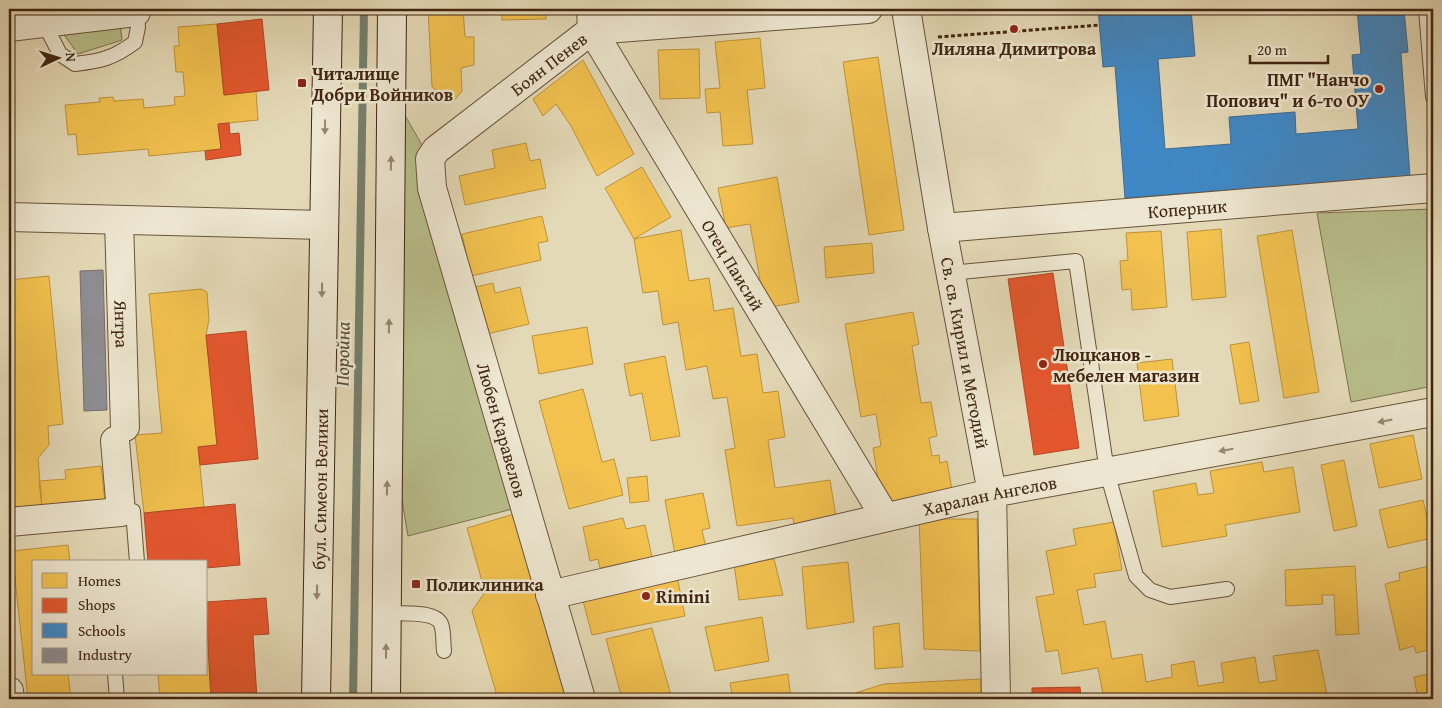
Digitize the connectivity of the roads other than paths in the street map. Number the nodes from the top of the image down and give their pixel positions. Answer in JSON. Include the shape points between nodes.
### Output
{"nodes":[{"id":1,"x":328,"y":9,"type":"edge"},
{"id":2,"x":392,"y":9,"type":"edge"},
{"id":3,"x":868,"y":9,"type":"edge"},
{"id":4,"x":906,"y":9,"type":"edge"},
{"id":5,"x":1426,"y":9,"type":"edge"},
{"id":6,"x":137,"y":10,"type":"edge"},
{"id":7,"x":592,"y":20,"type":"edge"},
{"id":8,"x":28,"y":21,"type":"edge"},
{"id":9,"x":1433,"y":97,"type":"edge"},
{"id":10,"x":430,"y":159,"type":"joint"},
{"id":11,"x":1433,"y":188,"type":"edge"},
{"id":12,"x":9,"y":218,"type":"edge"},
{"id":13,"x":119,"y":220,"type":"junction"},
{"id":14,"x":323,"y":225,"type":"junction"},
{"id":15,"x":942,"y":228,"type":"junction"},
{"id":16,"x":950,"y":273,"type":"junction"},
{"id":17,"x":1433,"y":413,"type":"edge"},
{"id":18,"x":1107,"y":472,"type":"junction"},
{"id":19,"x":992,"y":493,"type":"junction"},
{"id":20,"x":121,"y":512,"type":"junction"},
{"id":21,"x":885,"y":517,"type":"junction"},
{"id":22,"x":9,"y":522,"type":"edge"},
{"id":23,"x":137,"y":560,"type":"edge"},
{"id":24,"x":1227,"y":589,"type":"dead end"},
{"id":25,"x":550,"y":595,"type":"junction"},
{"id":26,"x":386,"y":613,"type":"junction"},
{"id":27,"x":444,"y":651,"type":"dead end"},
{"id":28,"x":115,"y":676,"type":"edge"},
{"id":29,"x":9,"y":691,"type":"edge"},
{"id":30,"x":10,"y":699,"type":"edge"},
{"id":31,"x":117,"y":699,"type":"edge"},
{"id":32,"x":316,"y":699,"type":"edge"},
{"id":33,"x":386,"y":699,"type":"edge"},
{"id":34,"x":581,"y":699,"type":"edge"},
{"id":35,"x":996,"y":699,"type":"edge"}],
"edges":[{"from":1,"to":14,"type":"street","name":"бул. Симеон Велики","one_way":true},
{"from":26,"to":2,"type":"street","one_way":true},
{"from":3,"to":7,"type":"street","name":"Боян Пенев"},
{"from":4,"to":15,"type":"street","name":"Св. св. Кирил и Методий"},
{"from":5,"to":9,"type":"lane"},
{"from":6,"to":8,"type":"street"},
{"from":6,"to":8,"type":"lane","via":[[135,42],[118,55],[97,62],[75,64],[60,54]]},
{"from":7,"to":10,"type":"street","name":"Боян Пенев","via":[[436,150]]},
{"from":7,"to":21,"type":"street","name":"Отец Паисий"},
{"from":10,"to":25,"type":"street","name":"Любен Каравелов","via":[[432,188]]},
{"from":11,"to":15,"type":"street","name":"Коперник"},
{"from":12,"to":13,"type":"street"},
{"from":13,"to":14,"type":"street"},
{"from":13,"to":20,"type":"street","name":"Янтра"},
{"from":14,"to":32,"type":"street","name":"бул. Симеон Велики","one_way":true},
{"from":15,"to":16,"type":"street","name":"Св. св. Кирил и Методий"},
{"from":16,"to":18,"type":"lane","via":[[1076,261]]},
{"from":16,"to":19,"type":"street","name":"Св. св. Кирил и Методий"},
{"from":17,"to":18,"type":"street","name":"Харалан Ангелов","one_way":true},
{"from":18,"to":19,"type":"street","name":"Харалан Ангелов"},
{"from":18,"to":24,"type":"lane","via":[[1136,576],[1150,590],[1170,597]]},
{"from":19,"to":21,"type":"street","name":"Харалан Ангелов"},
{"from":19,"to":35,"type":"street","name":"Св. св. Кирил и Методий"},
{"from":20,"to":22,"type":"street"},
{"from":20,"to":23,"type":"lane","via":[[133,510]]},
{"from":21,"to":25,"type":"street","name":"Харалан Ангелов"},
{"from":25,"to":34,"type":"street","name":"Любен Каравелов"},
{"from":26,"to":27,"type":"lane","via":[[430,615],[438,619],[442,625]]},
{"from":33,"to":26,"type":"street","one_way":true},
{"from":28,"to":31,"type":"lane"},
{"from":29,"to":30,"type":"street"}]}
